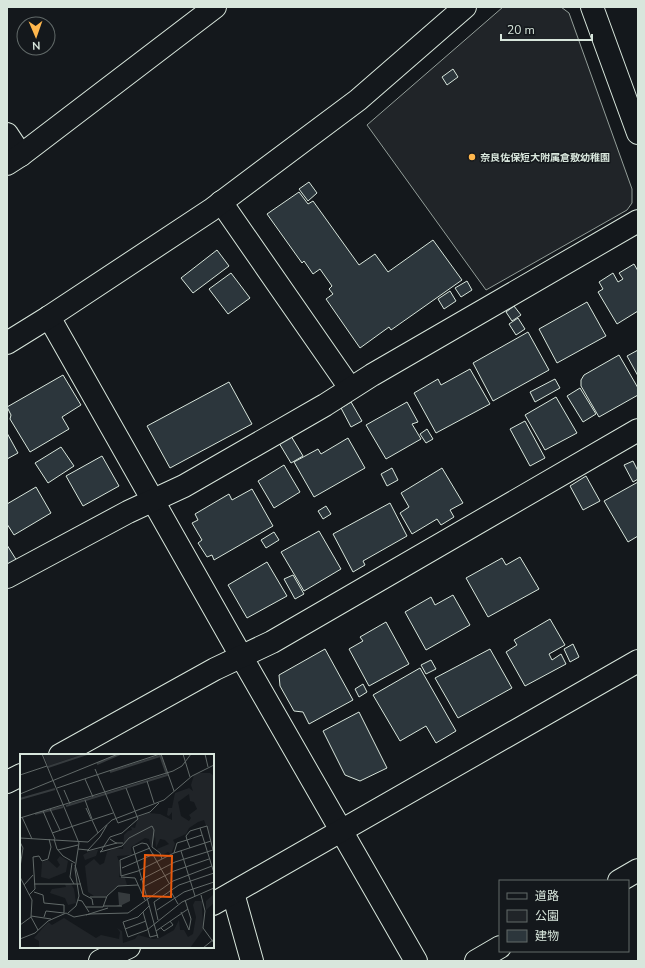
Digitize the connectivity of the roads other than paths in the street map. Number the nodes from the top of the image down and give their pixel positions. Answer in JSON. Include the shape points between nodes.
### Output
{"nodes":[{"id":1,"x":215,"y":7,"type":"edge"},
{"id":2,"x":466,"y":7,"type":"edge"},
{"id":3,"x":592,"y":7,"type":"edge"},
{"id":4,"x":638,"y":133,"type":"edge"},
{"id":5,"x":7,"y":134,"type":"edge"},
{"id":6,"x":14,"y":160,"type":"edge"},
{"id":7,"x":221,"y":202,"type":"junction"},
{"id":8,"x":638,"y":221,"type":"edge"},
{"id":9,"x":49,"y":316,"type":"junction"},
{"id":10,"x":7,"y":343,"type":"edge"},
{"id":11,"x":350,"y":388,"type":"junction"},
{"id":12,"x":638,"y":430,"type":"edge"},
{"id":13,"x":153,"y":501,"type":"junction"},
{"id":14,"x":7,"y":577,"type":"edge"},
{"id":15,"x":241,"y":656,"type":"junction"},
{"id":16,"x":638,"y":661,"type":"edge"},
{"id":17,"x":62,"y":754,"type":"edge"},
{"id":18,"x":20,"y":776,"type":"edge"},
{"id":19,"x":7,"y":782,"type":"edge"},
{"id":20,"x":341,"y":831,"type":"junction"},
{"id":21,"x":638,"y":870,"type":"edge"},
{"id":22,"x":621,"y":880,"type":"edge"},
{"id":23,"x":233,"y":893,"type":"junction"},
{"id":24,"x":214,"y":903,"type":"edge"},
{"id":25,"x":127,"y":948,"type":"edge"},
{"id":26,"x":499,"y":949,"type":"edge"},
{"id":27,"x":100,"y":961,"type":"edge"},
{"id":28,"x":252,"y":961,"type":"edge"},
{"id":29,"x":416,"y":961,"type":"edge"},
{"id":30,"x":476,"y":961,"type":"edge"}],
"edges":[{"from":1,"to":6,"type":"street"},
{"from":2,"to":7,"type":"street","via":[[358,100]]},
{"from":3,"to":4,"type":"street"},
{"from":5,"to":6,"type":"street"},
{"from":7,"to":9,"type":"street"},
{"from":7,"to":11,"type":"street"},
{"from":8,"to":11,"type":"street"},
{"from":9,"to":10,"type":"street"},
{"from":9,"to":13,"type":"street"},
{"from":11,"to":13,"type":"street","via":[[184,486]]},
{"from":12,"to":15,"type":"street","via":[[272,642]]},
{"from":13,"to":14,"type":"street"},
{"from":13,"to":15,"type":"street"},
{"from":15,"to":17,"type":"street"},
{"from":15,"to":20,"type":"street"},
{"from":16,"to":20,"type":"street"},
{"from":18,"to":19,"type":"street"},
{"from":20,"to":23,"type":"street"},
{"from":20,"to":29,"type":"street"},
{"from":21,"to":22,"type":"street"},
{"from":23,"to":24,"type":"street"},
{"from":23,"to":28,"type":"street"},
{"from":25,"to":27,"type":"street"},
{"from":26,"to":30,"type":"street"}]}
